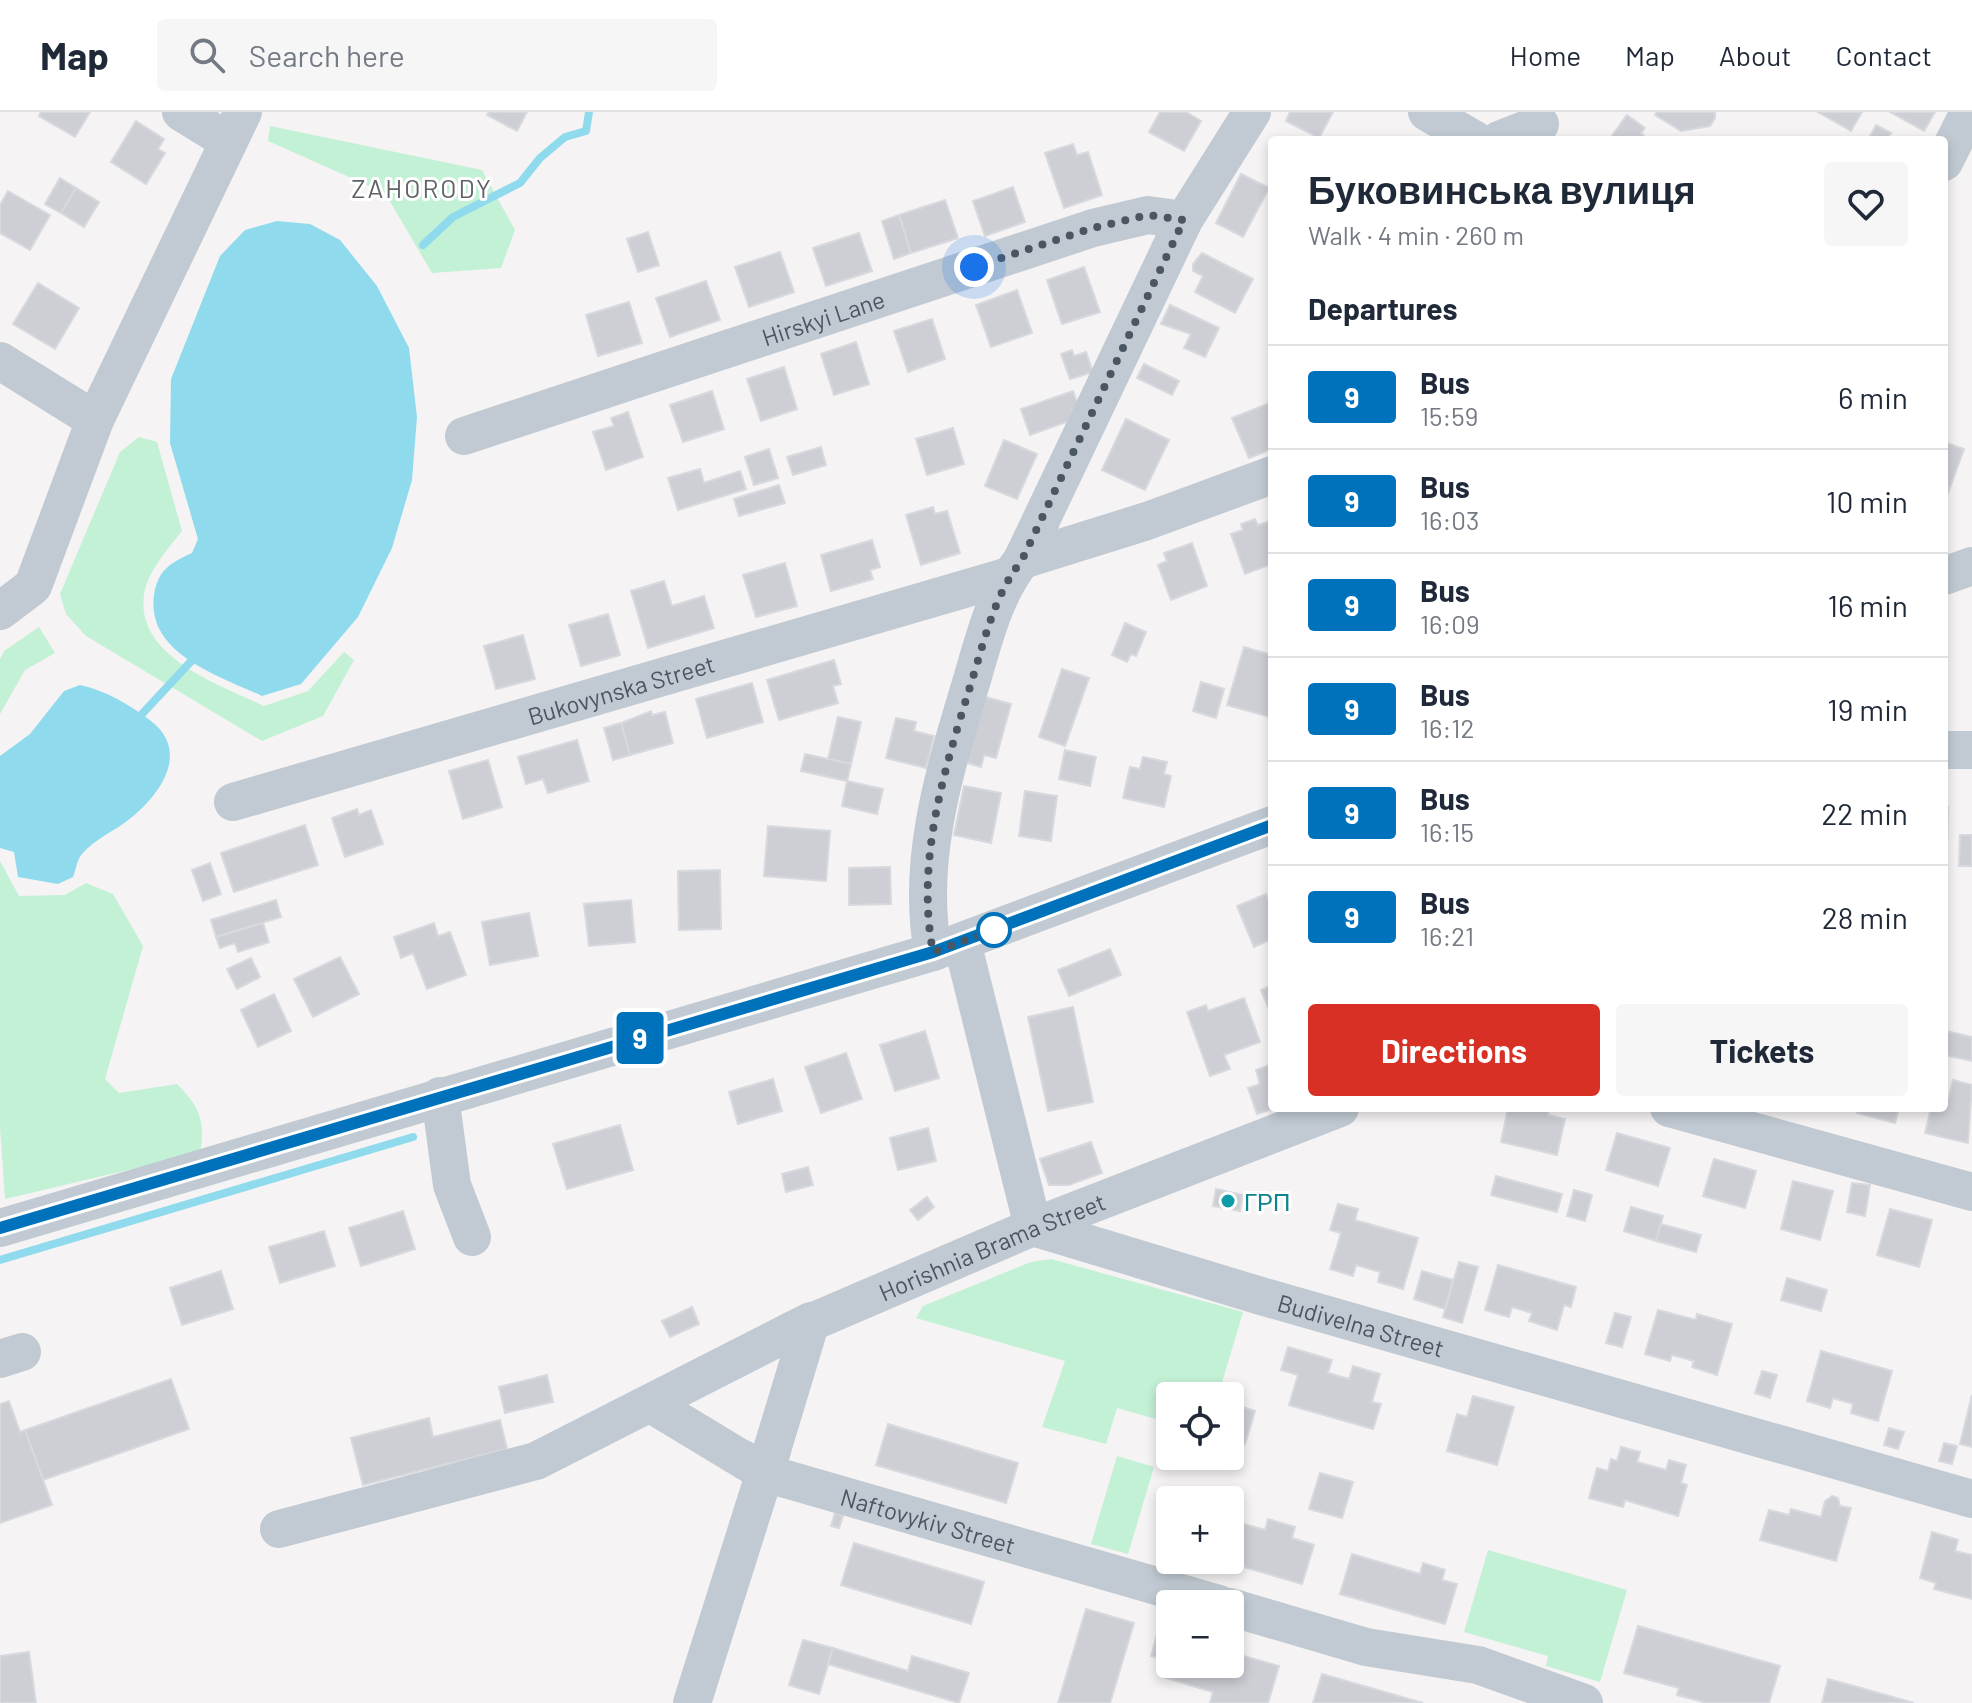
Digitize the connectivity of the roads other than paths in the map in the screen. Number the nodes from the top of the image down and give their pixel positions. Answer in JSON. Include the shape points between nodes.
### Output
{"nodes":[{"id":1,"x":181,"y":112,"type":"edge"},
{"id":2,"x":1252,"y":112,"type":"edge"},
{"id":3,"x":1427,"y":112,"type":"edge"},
{"id":4,"x":1969,"y":112,"type":"edge"},
{"id":5,"x":1540,"y":124,"type":"dead end"},
{"id":6,"x":235,"y":126,"type":"edge"},
{"id":7,"x":1468,"y":136,"type":"edge"},
{"id":8,"x":1509,"y":136,"type":"edge"},
{"id":9,"x":1948,"y":154,"type":"edge"},
{"id":10,"x":1184,"y":220,"type":"junction"},
{"id":11,"x":0,"y":361,"type":"edge"},
{"id":12,"x":95,"y":420,"type":"junction"},
{"id":13,"x":464,"y":436,"type":"dead end"},
{"id":14,"x":1268,"y":476,"type":"edge"},
{"id":15,"x":1972,"y":566,"type":"edge"},
{"id":16,"x":1016,"y":568,"type":"junction"},
{"id":17,"x":1948,"y":575,"type":"edge"},
{"id":18,"x":0,"y":611,"type":"edge"},
{"id":19,"x":1948,"y":750,"type":"edge"},
{"id":20,"x":1972,"y":750,"type":"edge"},
{"id":21,"x":233,"y":802,"type":"dead end"},
{"id":22,"x":1268,"y":827,"type":"edge"},
{"id":23,"x":948,"y":947,"type":"junction"},
{"id":24,"x":440,"y":1096,"type":"junction"},
{"id":25,"x":1330,"y":1112,"type":"edge"},
{"id":26,"x":1683,"y":1112,"type":"edge"},
{"id":27,"x":1972,"y":1192,"type":"edge"},
{"id":28,"x":1033,"y":1227,"type":"junction"},
{"id":29,"x":0,"y":1228,"type":"edge"},
{"id":30,"x":472,"y":1237,"type":"dead end"},
{"id":31,"x":811,"y":1321,"type":"junction"},
{"id":32,"x":651,"y":1404,"type":"junction"},
{"id":33,"x":765,"y":1473,"type":"junction"},
{"id":34,"x":1972,"y":1499,"type":"edge"},
{"id":35,"x":279,"y":1529,"type":"dead end"},
{"id":36,"x":1170,"y":1590,"type":"edge"},
{"id":37,"x":1244,"y":1611,"type":"edge"},
{"id":38,"x":705,"y":1699,"type":"edge"},
{"id":39,"x":1584,"y":1703,"type":"edge"}],
"edges":[{"from":1,"to":6,"type":"street"},
{"from":2,"to":10,"type":"street"},
{"from":3,"to":7,"type":"street"},
{"from":4,"to":9,"type":"street"},
{"from":5,"to":8,"type":"street"},
{"from":6,"to":12,"type":"street"},
{"from":10,"to":13,"type":"street","name":"Hirskyi Lane","via":[[1148,215],[1093,228]]},
{"from":10,"to":16,"type":"street"},
{"from":11,"to":12,"type":"street"},
{"from":12,"to":18,"type":"street","via":[[33,586]]},
{"from":14,"to":16,"type":"street","name":"Bukovynska Street"},
{"from":15,"to":17,"type":"street"},
{"from":16,"to":21,"type":"street","name":"Bukovynska Street"},
{"from":16,"to":23,"type":"street","via":[[993,610],[938,795],[929,930]]},
{"from":19,"to":20,"type":"street"},
{"from":22,"to":23,"type":"street"},
{"from":23,"to":24,"type":"street"},
{"from":23,"to":28,"type":"street"},
{"from":24,"to":29,"type":"street"},
{"from":24,"to":30,"type":"street","via":[[452,1185]]},
{"from":25,"to":28,"type":"street","name":"Horishnia Brama Street"},
{"from":26,"to":27,"type":"street"},
{"from":28,"to":31,"type":"street","name":"Horishnia Brama Street"},
{"from":28,"to":34,"type":"street","name":"Budivelna Street"},
{"from":31,"to":32,"type":"street","name":"Horishnia Brama Street"},
{"from":31,"to":33,"type":"street"},
{"from":32,"to":33,"type":"street","name":"Naftovykiv Street"},
{"from":32,"to":35,"type":"street","name":"Horishnia Brama Street","via":[[524,1465]]},
{"from":33,"to":36,"type":"street","name":"Naftovykiv Street"},
{"from":33,"to":38,"type":"street"},
{"from":37,"to":39,"type":"street","via":[[1366,1647],[1478,1665]]}]}
